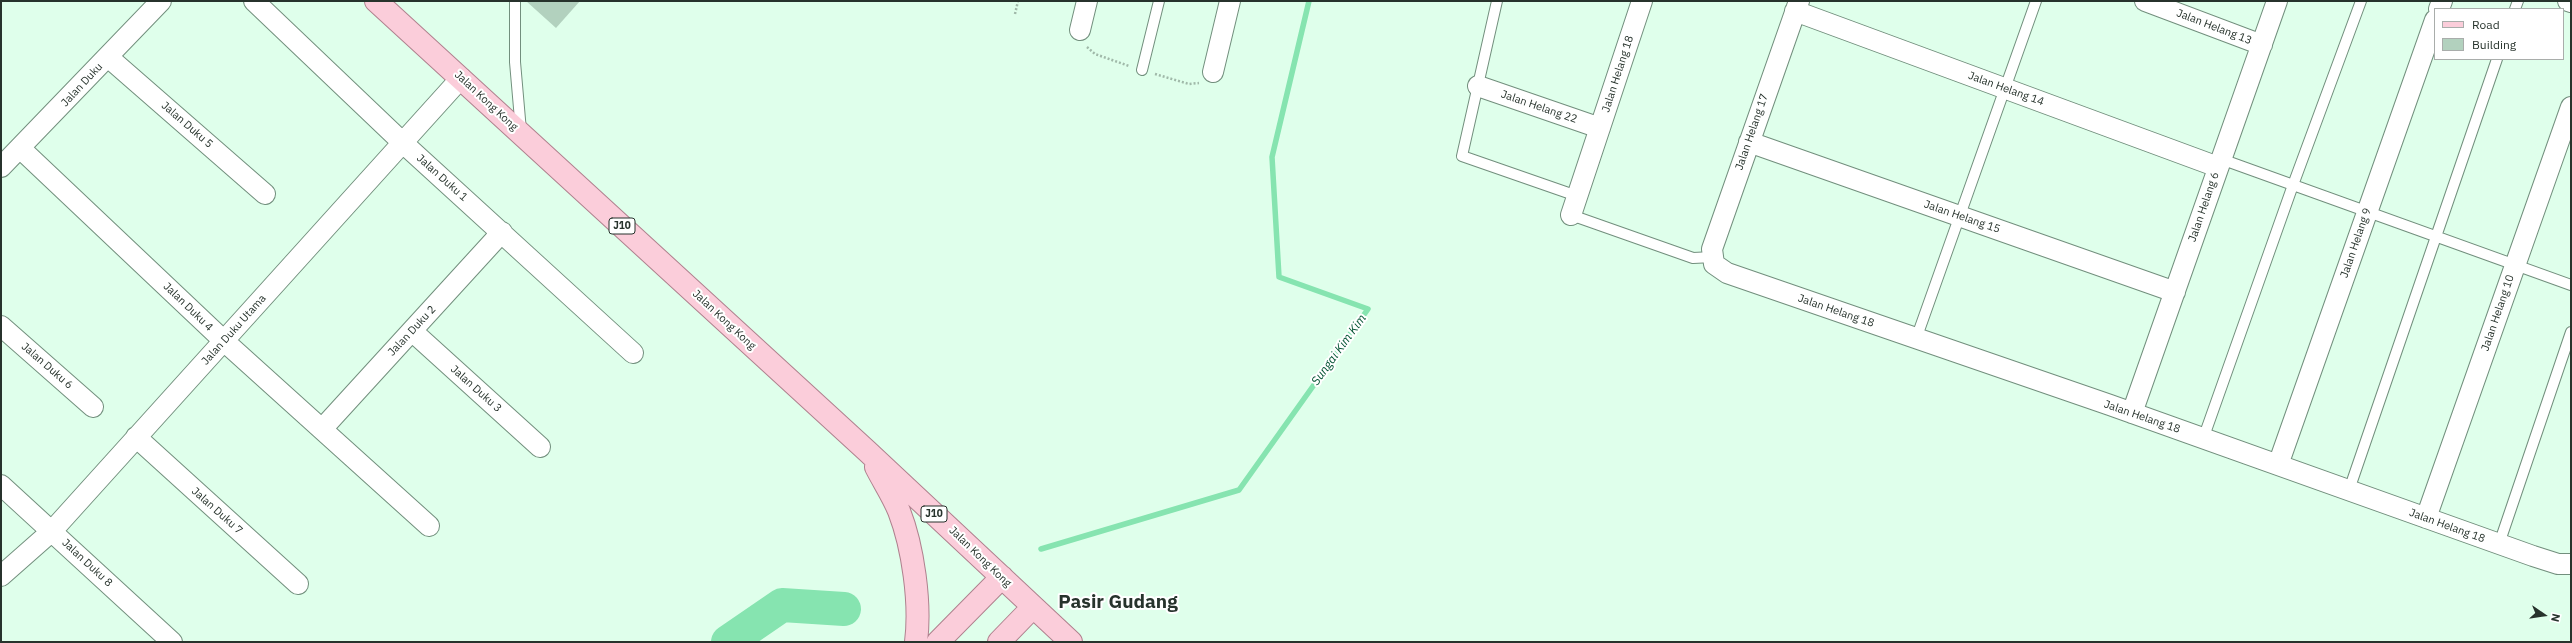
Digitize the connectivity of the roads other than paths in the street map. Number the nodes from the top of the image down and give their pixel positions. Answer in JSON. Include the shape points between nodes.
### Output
{"nodes":[{"id":1,"x":161,"y":1,"type":"edge"},
{"id":2,"x":254,"y":1,"type":"edge"},
{"id":3,"x":376,"y":1,"type":"edge"},
{"id":4,"x":515,"y":1,"type":"edge"},
{"id":5,"x":1087,"y":1,"type":"edge"},
{"id":6,"x":1159,"y":1,"type":"edge"},
{"id":7,"x":1230,"y":1,"type":"edge"},
{"id":8,"x":1497,"y":1,"type":"edge"},
{"id":9,"x":1642,"y":1,"type":"edge"},
{"id":10,"x":2036,"y":1,"type":"edge"},
{"id":11,"x":2145,"y":1,"type":"edge"},
{"id":12,"x":2277,"y":1,"type":"edge"},
{"id":13,"x":2361,"y":1,"type":"edge"},
{"id":14,"x":2568,"y":1,"type":"edge"},
{"id":15,"x":2571,"y":2,"type":"edge"},
{"id":16,"x":1797,"y":6,"type":"edge"},
{"id":17,"x":2434,"y":23,"type":"edge"},
{"id":18,"x":1080,"y":30,"type":"dead end"},
{"id":19,"x":2262,"y":45,"type":"junction"},
{"id":20,"x":108,"y":57,"type":"junction"},
{"id":21,"x":2497,"y":60,"type":"edge"},
{"id":22,"x":1142,"y":70,"type":"dead end"},
{"id":23,"x":1213,"y":72,"type":"dead end"},
{"id":24,"x":461,"y":78,"type":"junction"},
{"id":25,"x":1478,"y":86,"type":"junction"},
{"id":26,"x":2006,"y":89,"type":"junction"},
{"id":27,"x":2571,"y":107,"type":"edge"},
{"id":28,"x":1600,"y":128,"type":"junction"},
{"id":29,"x":522,"y":135,"type":"junction"},
{"id":30,"x":1749,"y":142,"type":"junction"},
{"id":31,"x":403,"y":143,"type":"junction"},
{"id":32,"x":21,"y":149,"type":"junction"},
{"id":33,"x":2219,"y":163,"type":"junction"},
{"id":34,"x":1,"y":167,"type":"edge"},
{"id":35,"x":2292,"y":185,"type":"junction"},
{"id":36,"x":265,"y":194,"type":"dead end"},
{"id":37,"x":1577,"y":196,"type":"junction"},
{"id":38,"x":2367,"y":212,"type":"junction"},
{"id":39,"x":1571,"y":215,"type":"joint"},
{"id":40,"x":1960,"y":216,"type":"junction"},
{"id":41,"x":502,"y":232,"type":"junction"},
{"id":42,"x":2434,"y":236,"type":"junction"},
{"id":43,"x":1714,"y":261,"type":"junction"},
{"id":44,"x":2515,"y":265,"type":"junction"},
{"id":45,"x":2571,"y":285,"type":"edge"},
{"id":46,"x":2175,"y":292,"type":"junction"},
{"id":47,"x":1,"y":326,"type":"edge"},
{"id":48,"x":412,"y":331,"type":"junction"},
{"id":49,"x":2571,"y":332,"type":"edge"},
{"id":50,"x":1916,"y":339,"type":"junction"},
{"id":51,"x":224,"y":341,"type":"junction"},
{"id":52,"x":633,"y":353,"type":"dead end"},
{"id":53,"x":93,"y":407,"type":"dead end"},
{"id":54,"x":2132,"y":413,"type":"junction"},
{"id":55,"x":322,"y":429,"type":"junction"},
{"id":56,"x":136,"y":438,"type":"junction"},
{"id":57,"x":2203,"y":438,"type":"junction"},
{"id":58,"x":540,"y":447,"type":"dead end"},
{"id":59,"x":867,"y":451,"type":"junction"},
{"id":60,"x":2278,"y":466,"type":"junction"},
{"id":61,"x":1,"y":485,"type":"edge"},
{"id":62,"x":2348,"y":490,"type":"junction"},
{"id":63,"x":2426,"y":518,"type":"junction"},
{"id":64,"x":429,"y":526,"type":"dead end"},
{"id":65,"x":52,"y":531,"type":"junction"},
{"id":66,"x":2499,"y":544,"type":"junction"},
{"id":67,"x":2571,"y":564,"type":"edge"},
{"id":68,"x":1,"y":576,"type":"edge"},
{"id":69,"x":1002,"y":577,"type":"junction"},
{"id":70,"x":298,"y":584,"type":"dead end"},
{"id":71,"x":1032,"y":608,"type":"junction"},
{"id":72,"x":172,"y":642,"type":"edge"},
{"id":73,"x":916,"y":642,"type":"edge"},
{"id":74,"x":938,"y":642,"type":"edge"},
{"id":75,"x":999,"y":642,"type":"edge"},
{"id":76,"x":1070,"y":642,"type":"edge"}],
"edges":[{"from":1,"to":20,"type":"street","name":"Jalan Duku"},
{"from":2,"to":31,"type":"street","name":"Jalan Duku 1"},
{"from":3,"to":24,"type":"main road","name":"Jalan Kong Kong","number":"J10"},
{"from":4,"to":29,"type":"lane","via":[[515,62]]},
{"from":5,"to":18,"type":"street"},
{"from":6,"to":22,"type":"lane"},
{"from":7,"to":23,"type":"street"},
{"from":8,"to":25,"type":"lane"},
{"from":9,"to":28,"type":"street","name":"Jalan Helang 18"},
{"from":10,"to":26,"type":"lane"},
{"from":11,"to":19,"type":"street","name":"Jalan Helang 13"},
{"from":12,"to":19,"type":"street","name":"Jalan Helang 6"},
{"from":13,"to":35,"type":"lane"},
{"from":14,"to":15,"type":"street"},
{"from":16,"to":26,"type":"street","name":"Jalan Helang 14"},
{"from":16,"to":30,"type":"street","name":"Jalan Helang 17"},
{"from":17,"to":38,"type":"street","name":"Jalan Helang 9"},
{"from":19,"to":33,"type":"street","name":"Jalan Helang 6"},
{"from":20,"to":32,"type":"street","name":"Jalan Duku"},
{"from":20,"to":36,"type":"street","name":"Jalan Duku 5"},
{"from":21,"to":42,"type":"lane"},
{"from":24,"to":29,"type":"main road","name":"Jalan Kong Kong","number":"J10"},
{"from":24,"to":31,"type":"street","name":"Jalan Duku Utama"},
{"from":25,"to":28,"type":"street","name":"Jalan Helang 22"},
{"from":25,"to":37,"type":"lane","via":[[1462,156]]},
{"from":26,"to":33,"type":"street","name":"Jalan Helang 14"},
{"from":26,"to":40,"type":"lane"},
{"from":27,"to":44,"type":"street","name":"Jalan Helang 10"},
{"from":28,"to":37,"type":"street","name":"Jalan Helang 18"},
{"from":29,"to":59,"type":"main road","name":"Jalan Kong Kong","number":"J10"},
{"from":30,"to":40,"type":"street","name":"Jalan Helang 15"},
{"from":30,"to":43,"type":"street","name":"Jalan Helang 17","via":[[1712,249]]},
{"from":31,"to":41,"type":"street","name":"Jalan Duku 1"},
{"from":31,"to":51,"type":"street","name":"Jalan Duku Utama"},
{"from":32,"to":34,"type":"street","name":"Jalan Duku"},
{"from":32,"to":51,"type":"street","name":"Jalan Duku 4"},
{"from":33,"to":35,"type":"lane"},
{"from":33,"to":46,"type":"street","name":"Jalan Helang 6"},
{"from":35,"to":38,"type":"lane"},
{"from":35,"to":57,"type":"lane"},
{"from":37,"to":39,"type":"street","name":"Jalan Helang 18"},
{"from":38,"to":42,"type":"lane"},
{"from":38,"to":60,"type":"street","name":"Jalan Helang 9"},
{"from":39,"to":43,"type":"lane","via":[[1693,258]]},
{"from":40,"to":46,"type":"street","name":"Jalan Helang 15"},
{"from":40,"to":50,"type":"lane"},
{"from":41,"to":48,"type":"street","name":"Jalan Duku 2"},
{"from":41,"to":52,"type":"street","name":"Jalan Duku 1"},
{"from":42,"to":44,"type":"lane"},
{"from":42,"to":62,"type":"lane"},
{"from":43,"to":50,"type":"street","name":"Jalan Helang 18","via":[[1727,273]]},
{"from":44,"to":45,"type":"lane"},
{"from":44,"to":63,"type":"street","name":"Jalan Helang 10"},
{"from":46,"to":54,"type":"street","name":"Jalan Helang 6"},
{"from":47,"to":53,"type":"street","name":"Jalan Duku 6"},
{"from":48,"to":55,"type":"street","name":"Jalan Duku 2"},
{"from":48,"to":58,"type":"street","name":"Jalan Duku 3"},
{"from":49,"to":66,"type":"lane"},
{"from":50,"to":54,"type":"street","name":"Jalan Helang 18"},
{"from":51,"to":55,"type":"street","name":"Jalan Duku 4"},
{"from":51,"to":56,"type":"street","name":"Jalan Duku Utama"},
{"from":54,"to":57,"type":"street","name":"Jalan Helang 18"},
{"from":55,"to":64,"type":"street","name":"Jalan Duku 4"},
{"from":56,"to":65,"type":"street","name":"Jalan Duku Utama"},
{"from":56,"to":70,"type":"street","name":"Jalan Duku 7"},
{"from":57,"to":60,"type":"street","name":"Jalan Helang 18"},
{"from":59,"to":69,"type":"main road","name":"Jalan Kong Kong","number":"J10"},
{"from":59,"to":73,"type":"main road","via":[[899,510],[907,537],[915,584],[918,627]]},
{"from":60,"to":62,"type":"street","name":"Jalan Helang 18"},
{"from":61,"to":65,"type":"street","name":"Jalan Duku 8"},
{"from":62,"to":63,"type":"street","name":"Jalan Helang 18"},
{"from":63,"to":66,"type":"street","name":"Jalan Helang 18"},
{"from":65,"to":68,"type":"street","name":"Jalan Duku Utama"},
{"from":65,"to":72,"type":"street","name":"Jalan Duku 8"},
{"from":66,"to":67,"type":"street","name":"Jalan Helang 18","via":[[2558,564]]},
{"from":69,"to":71,"type":"main road","name":"Jalan Kong Kong","number":"J10"},
{"from":69,"to":74,"type":"main road"},
{"from":71,"to":75,"type":"main road"},
{"from":71,"to":76,"type":"main road","name":"Jalan Kong Kong","number":"J10"}]}
